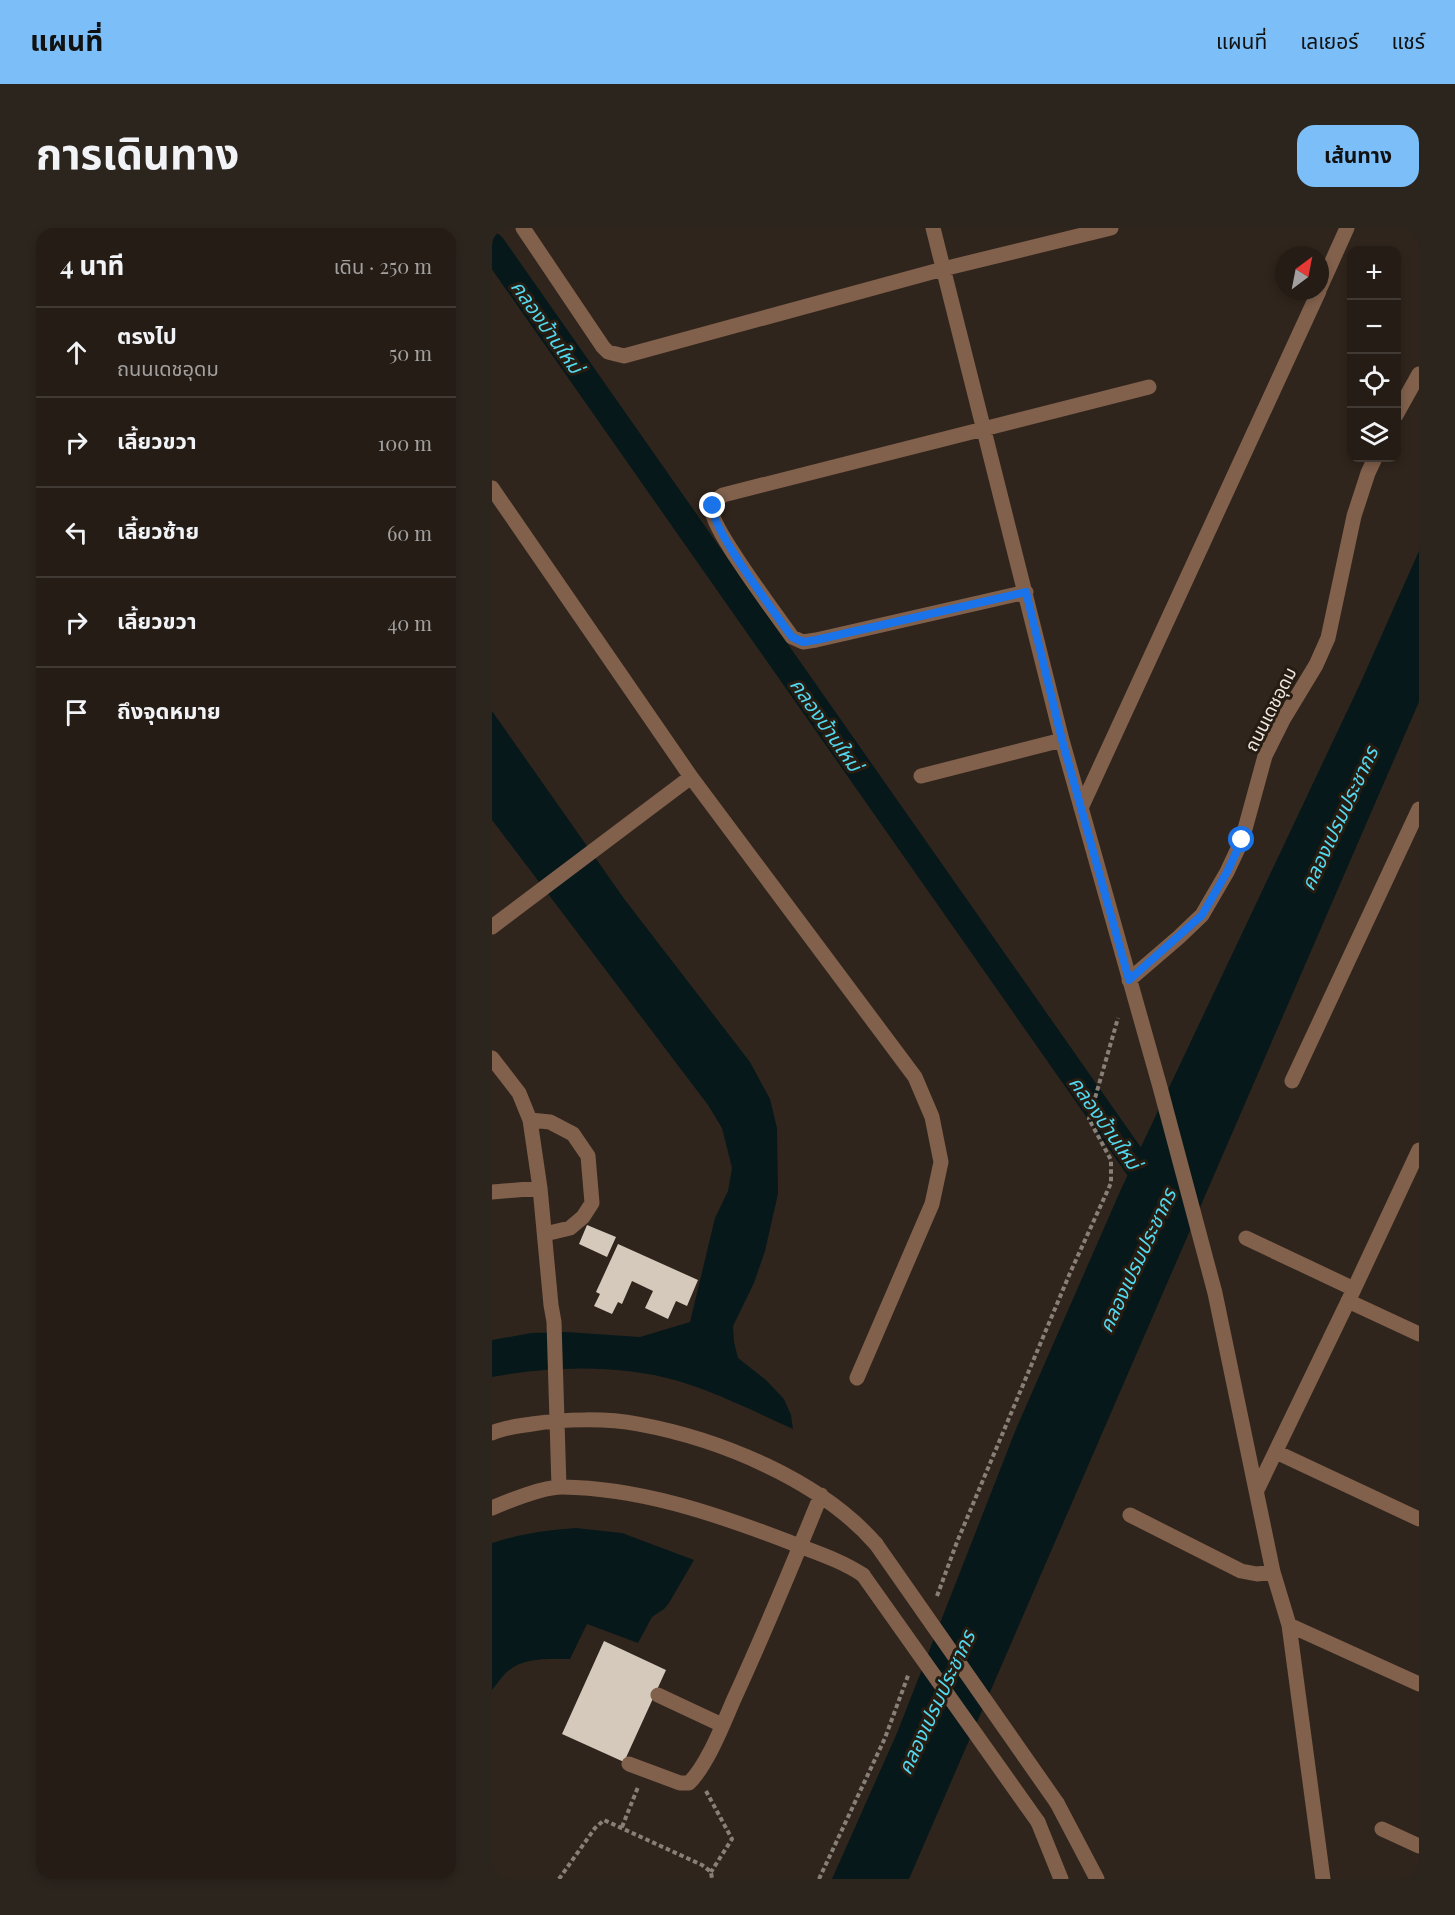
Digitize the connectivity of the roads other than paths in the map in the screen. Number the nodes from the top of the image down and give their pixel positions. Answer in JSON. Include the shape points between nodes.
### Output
{"nodes":[{"id":1,"x":523,"y":228,"type":"edge"},
{"id":2,"x":933,"y":228,"type":"edge"},
{"id":3,"x":1111,"y":228,"type":"edge"},
{"id":4,"x":1347,"y":228,"type":"edge"},
{"id":5,"x":1329,"y":267,"type":"edge"},
{"id":6,"x":943,"y":269,"type":"junction"},
{"id":7,"x":1314,"y":300,"type":"edge"},
{"id":8,"x":1419,"y":375,"type":"edge"},
{"id":9,"x":1149,"y":387,"type":"dead end"},
{"id":10,"x":1400,"y":408,"type":"edge"},
{"id":11,"x":983,"y":430,"type":"junction"},
{"id":12,"x":1373,"y":462,"type":"edge"},
{"id":13,"x":492,"y":488,"type":"edge"},
{"id":14,"x":1026,"y":592,"type":"junction"},
{"id":15,"x":1062,"y":740,"type":"junction"},
{"id":16,"x":921,"y":776,"type":"dead end"},
{"id":17,"x":691,"y":777,"type":"junction"},
{"id":18,"x":1081,"y":807,"type":"junction"},
{"id":19,"x":1419,"y":809,"type":"edge"},
{"id":20,"x":492,"y":927,"type":"edge"},
{"id":21,"x":1129,"y":980,"type":"junction"},
{"id":22,"x":492,"y":1058,"type":"edge"},
{"id":23,"x":1292,"y":1081,"type":"dead end"},
{"id":24,"x":530,"y":1120,"type":"junction"},
{"id":25,"x":1419,"y":1150,"type":"edge"},
{"id":26,"x":540,"y":1188,"type":"junction"},
{"id":27,"x":492,"y":1192,"type":"edge"},
{"id":28,"x":544,"y":1234,"type":"junction"},
{"id":29,"x":1246,"y":1239,"type":"dead end"},
{"id":30,"x":1351,"y":1295,"type":"junction"},
{"id":31,"x":1419,"y":1334,"type":"edge"},
{"id":32,"x":857,"y":1378,"type":"dead end"},
{"id":33,"x":557,"y":1420,"type":"junction"},
{"id":34,"x":492,"y":1433,"type":"edge"},
{"id":35,"x":1276,"y":1452,"type":"junction"},
{"id":36,"x":560,"y":1487,"type":"junction"},
{"id":37,"x":1257,"y":1490,"type":"junction"},
{"id":38,"x":821,"y":1495,"type":"junction"},
{"id":39,"x":492,"y":1508,"type":"edge"},
{"id":40,"x":1130,"y":1515,"type":"dead end"},
{"id":41,"x":1419,"y":1519,"type":"edge"},
{"id":42,"x":800,"y":1546,"type":"junction"},
{"id":43,"x":1273,"y":1572,"type":"junction"},
{"id":44,"x":1289,"y":1625,"type":"junction"},
{"id":45,"x":1419,"y":1684,"type":"edge"},
{"id":46,"x":657,"y":1695,"type":"dead end"},
{"id":47,"x":722,"y":1725,"type":"junction"},
{"id":48,"x":629,"y":1764,"type":"dead end"},
{"id":49,"x":1382,"y":1829,"type":"dead end"},
{"id":50,"x":1419,"y":1846,"type":"edge"},
{"id":51,"x":1062,"y":1879,"type":"edge"},
{"id":52,"x":1096,"y":1879,"type":"edge"},
{"id":53,"x":1323,"y":1879,"type":"edge"}],
"edges":[{"from":1,"to":6,"type":"street","via":[[603,347],[624,356]]},
{"from":2,"to":6,"type":"street"},
{"from":3,"to":6,"type":"street"},
{"from":4,"to":5,"type":"street"},
{"from":6,"to":11,"type":"street"},
{"from":7,"to":18,"type":"street"},
{"from":8,"to":10,"type":"street"},
{"from":9,"to":11,"type":"street"},
{"from":11,"to":14,"type":"street"},
{"from":11,"to":14,"type":"street","via":[[723,495],[711,511],[723,538],[792,637],[803,642]]},
{"from":12,"to":21,"type":"street","name":"ถนนเดชอุดม","via":[[1354,516],[1328,638],[1265,756],[1242,840],[1227,872],[1202,915]]},
{"from":13,"to":17,"type":"street"},
{"from":14,"to":15,"type":"street"},
{"from":15,"to":16,"type":"street"},
{"from":15,"to":18,"type":"street"},
{"from":17,"to":20,"type":"street"},
{"from":17,"to":32,"type":"street","via":[[915,1077],[932,1117],[941,1162],[932,1204]]},
{"from":18,"to":21,"type":"street"},
{"from":19,"to":23,"type":"street"},
{"from":21,"to":37,"type":"street","via":[[1215,1293]]},
{"from":22,"to":24,"type":"street","via":[[519,1093]]},
{"from":24,"to":26,"type":"street"},
{"from":24,"to":28,"type":"street","via":[[550,1122],[573,1134],[588,1156],[592,1203],[570,1228]]},
{"from":25,"to":30,"type":"street"},
{"from":26,"to":27,"type":"street"},
{"from":26,"to":28,"type":"street"},
{"from":28,"to":33,"type":"street","via":[[554,1322]]},
{"from":29,"to":30,"type":"street"},
{"from":30,"to":31,"type":"street"},
{"from":30,"to":35,"type":"street"},
{"from":33,"to":34,"type":"street"},
{"from":33,"to":36,"type":"street"},
{"from":33,"to":38,"type":"street","via":[[635,1423],[686,1436],[754,1460]]},
{"from":35,"to":37,"type":"street"},
{"from":35,"to":41,"type":"street"},
{"from":36,"to":39,"type":"street"},
{"from":36,"to":42,"type":"street","via":[[625,1492],[667,1502]]},
{"from":37,"to":43,"type":"street"},
{"from":38,"to":42,"type":"street"},
{"from":38,"to":52,"type":"street","bridge":true,"via":[[876,1544],[1057,1803]]},
{"from":40,"to":43,"type":"street","via":[[1241,1571]]},
{"from":42,"to":47,"type":"street"},
{"from":42,"to":51,"type":"street","bridge":true,"via":[[847,1564],[863,1575],[1038,1822]]},
{"from":43,"to":44,"type":"street"},
{"from":44,"to":45,"type":"street"},
{"from":44,"to":53,"type":"street"},
{"from":46,"to":47,"type":"street"},
{"from":47,"to":48,"type":"street","via":[[689,1784]]},
{"from":49,"to":50,"type":"street"}]}
